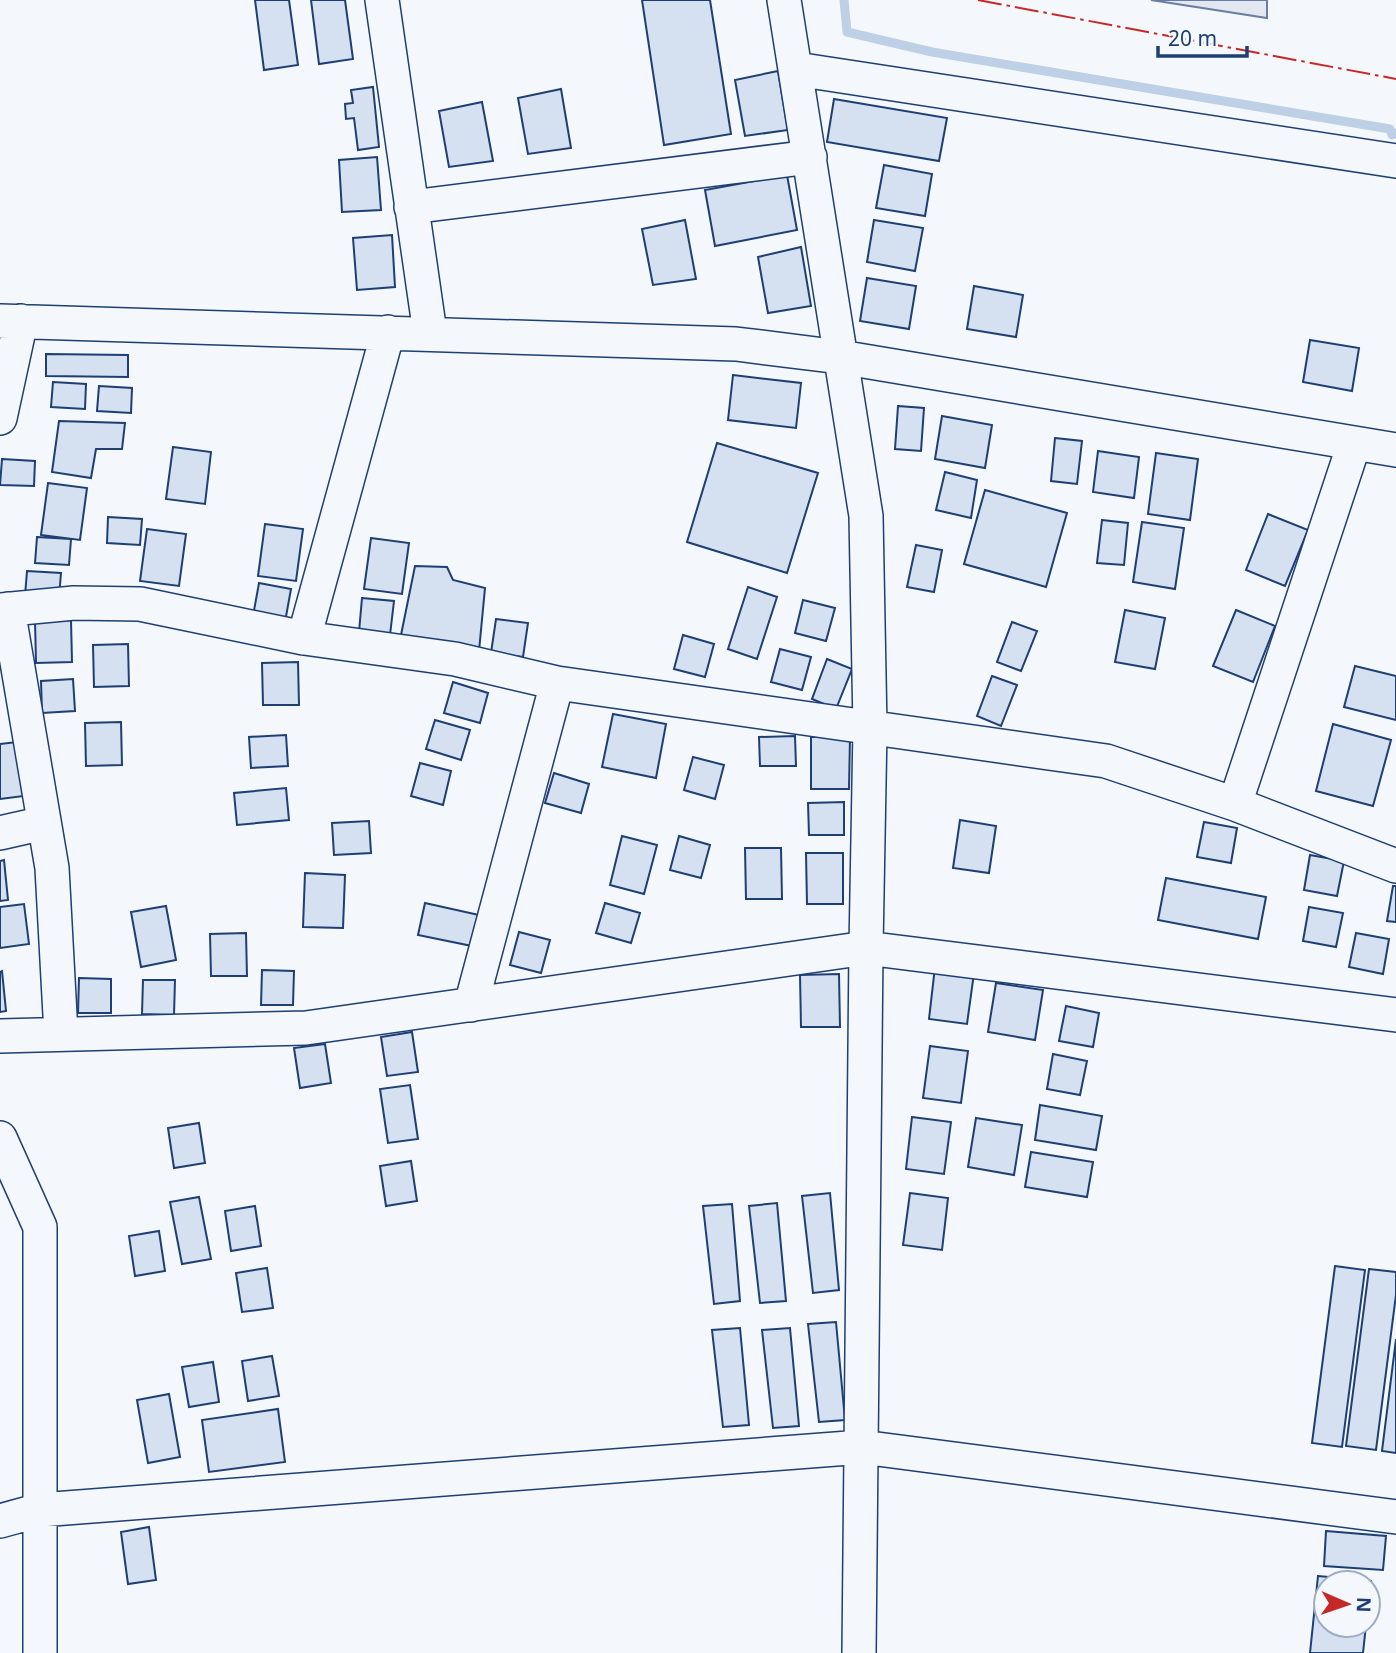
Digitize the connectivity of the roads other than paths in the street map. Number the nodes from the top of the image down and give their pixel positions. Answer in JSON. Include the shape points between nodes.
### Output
{"nodes":[{"id":1,"x":382,"y":0,"type":"edge"},
{"id":2,"x":784,"y":0,"type":"edge"},
{"id":3,"x":796,"y":69,"type":"junction"},
{"id":4,"x":810,"y":157,"type":"junction"},
{"id":5,"x":1396,"y":161,"type":"edge"},
{"id":6,"x":411,"y":207,"type":"junction"},
{"id":7,"x":11,"y":321,"type":"edge"},
{"id":8,"x":388,"y":332,"type":"junction"},
{"id":9,"x":430,"y":333,"type":"junction"},
{"id":10,"x":841,"y":357,"type":"junction"},
{"id":11,"x":0,"y":418,"type":"edge"},
{"id":12,"x":1354,"y":444,"type":"junction"},
{"id":13,"x":1396,"y":450,"type":"edge"},
{"id":14,"x":4,"y":609,"type":"edge"},
{"id":15,"x":304,"y":638,"type":"junction"},
{"id":16,"x":557,"y":683,"type":"junction"},
{"id":17,"x":870,"y":728,"type":"junction"},
{"id":18,"x":1235,"y":804,"type":"junction"},
{"id":19,"x":44,"y":823,"type":"junction"},
{"id":20,"x":0,"y":833,"type":"edge"},
{"id":21,"x":1396,"y":866,"type":"edge"},
{"id":22,"x":866,"y":948,"type":"junction"},
{"id":23,"x":471,"y":1004,"type":"junction"},
{"id":24,"x":1396,"y":1014,"type":"edge"},
{"id":25,"x":61,"y":1034,"type":"junction"},
{"id":26,"x":0,"y":1036,"type":"edge"},
{"id":27,"x":0,"y":1138,"type":"edge"},
{"id":28,"x":862,"y":1447,"type":"junction"},
{"id":29,"x":40,"y":1510,"type":"junction"},
{"id":30,"x":1396,"y":1517,"type":"edge"},
{"id":31,"x":0,"y":1521,"type":"edge"},
{"id":32,"x":40,"y":1653,"type":"edge"},
{"id":33,"x":859,"y":1653,"type":"edge"}],
"edges":[{"from":1,"to":6,"type":"street"},
{"from":2,"to":3,"type":"street"},
{"from":3,"to":4,"type":"street"},
{"from":3,"to":5,"type":"street"},
{"from":4,"to":6,"type":"street"},
{"from":4,"to":10,"type":"street"},
{"from":6,"to":9,"type":"street"},
{"from":7,"to":8,"type":"street"},
{"from":7,"to":11,"type":"street"},
{"from":8,"to":9,"type":"street"},
{"from":8,"to":15,"type":"street"},
{"from":9,"to":10,"type":"street","via":[[736,344]]},
{"from":10,"to":12,"type":"street"},
{"from":10,"to":17,"type":"street","via":[[866,516]]},
{"from":12,"to":13,"type":"street"},
{"from":12,"to":18,"type":"street"},
{"from":14,"to":15,"type":"street","via":[[140,604]]},
{"from":14,"to":19,"type":"street"},
{"from":15,"to":16,"type":"street","via":[[455,659]]},
{"from":16,"to":17,"type":"street"},
{"from":16,"to":23,"type":"street"},
{"from":17,"to":18,"type":"street","via":[[1106,761]]},
{"from":17,"to":22,"type":"street"},
{"from":18,"to":21,"type":"street"},
{"from":19,"to":20,"type":"street"},
{"from":19,"to":25,"type":"street","via":[[52,868]]},
{"from":22,"to":23,"type":"street"},
{"from":22,"to":24,"type":"street"},
{"from":22,"to":28,"type":"street"},
{"from":23,"to":25,"type":"street","via":[[306,1028]]},
{"from":25,"to":26,"type":"street"},
{"from":27,"to":29,"type":"street","via":[[40,1227]]},
{"from":28,"to":29,"type":"street"},
{"from":28,"to":30,"type":"street"},
{"from":28,"to":33,"type":"street"},
{"from":29,"to":31,"type":"street"},
{"from":29,"to":32,"type":"street"}]}
